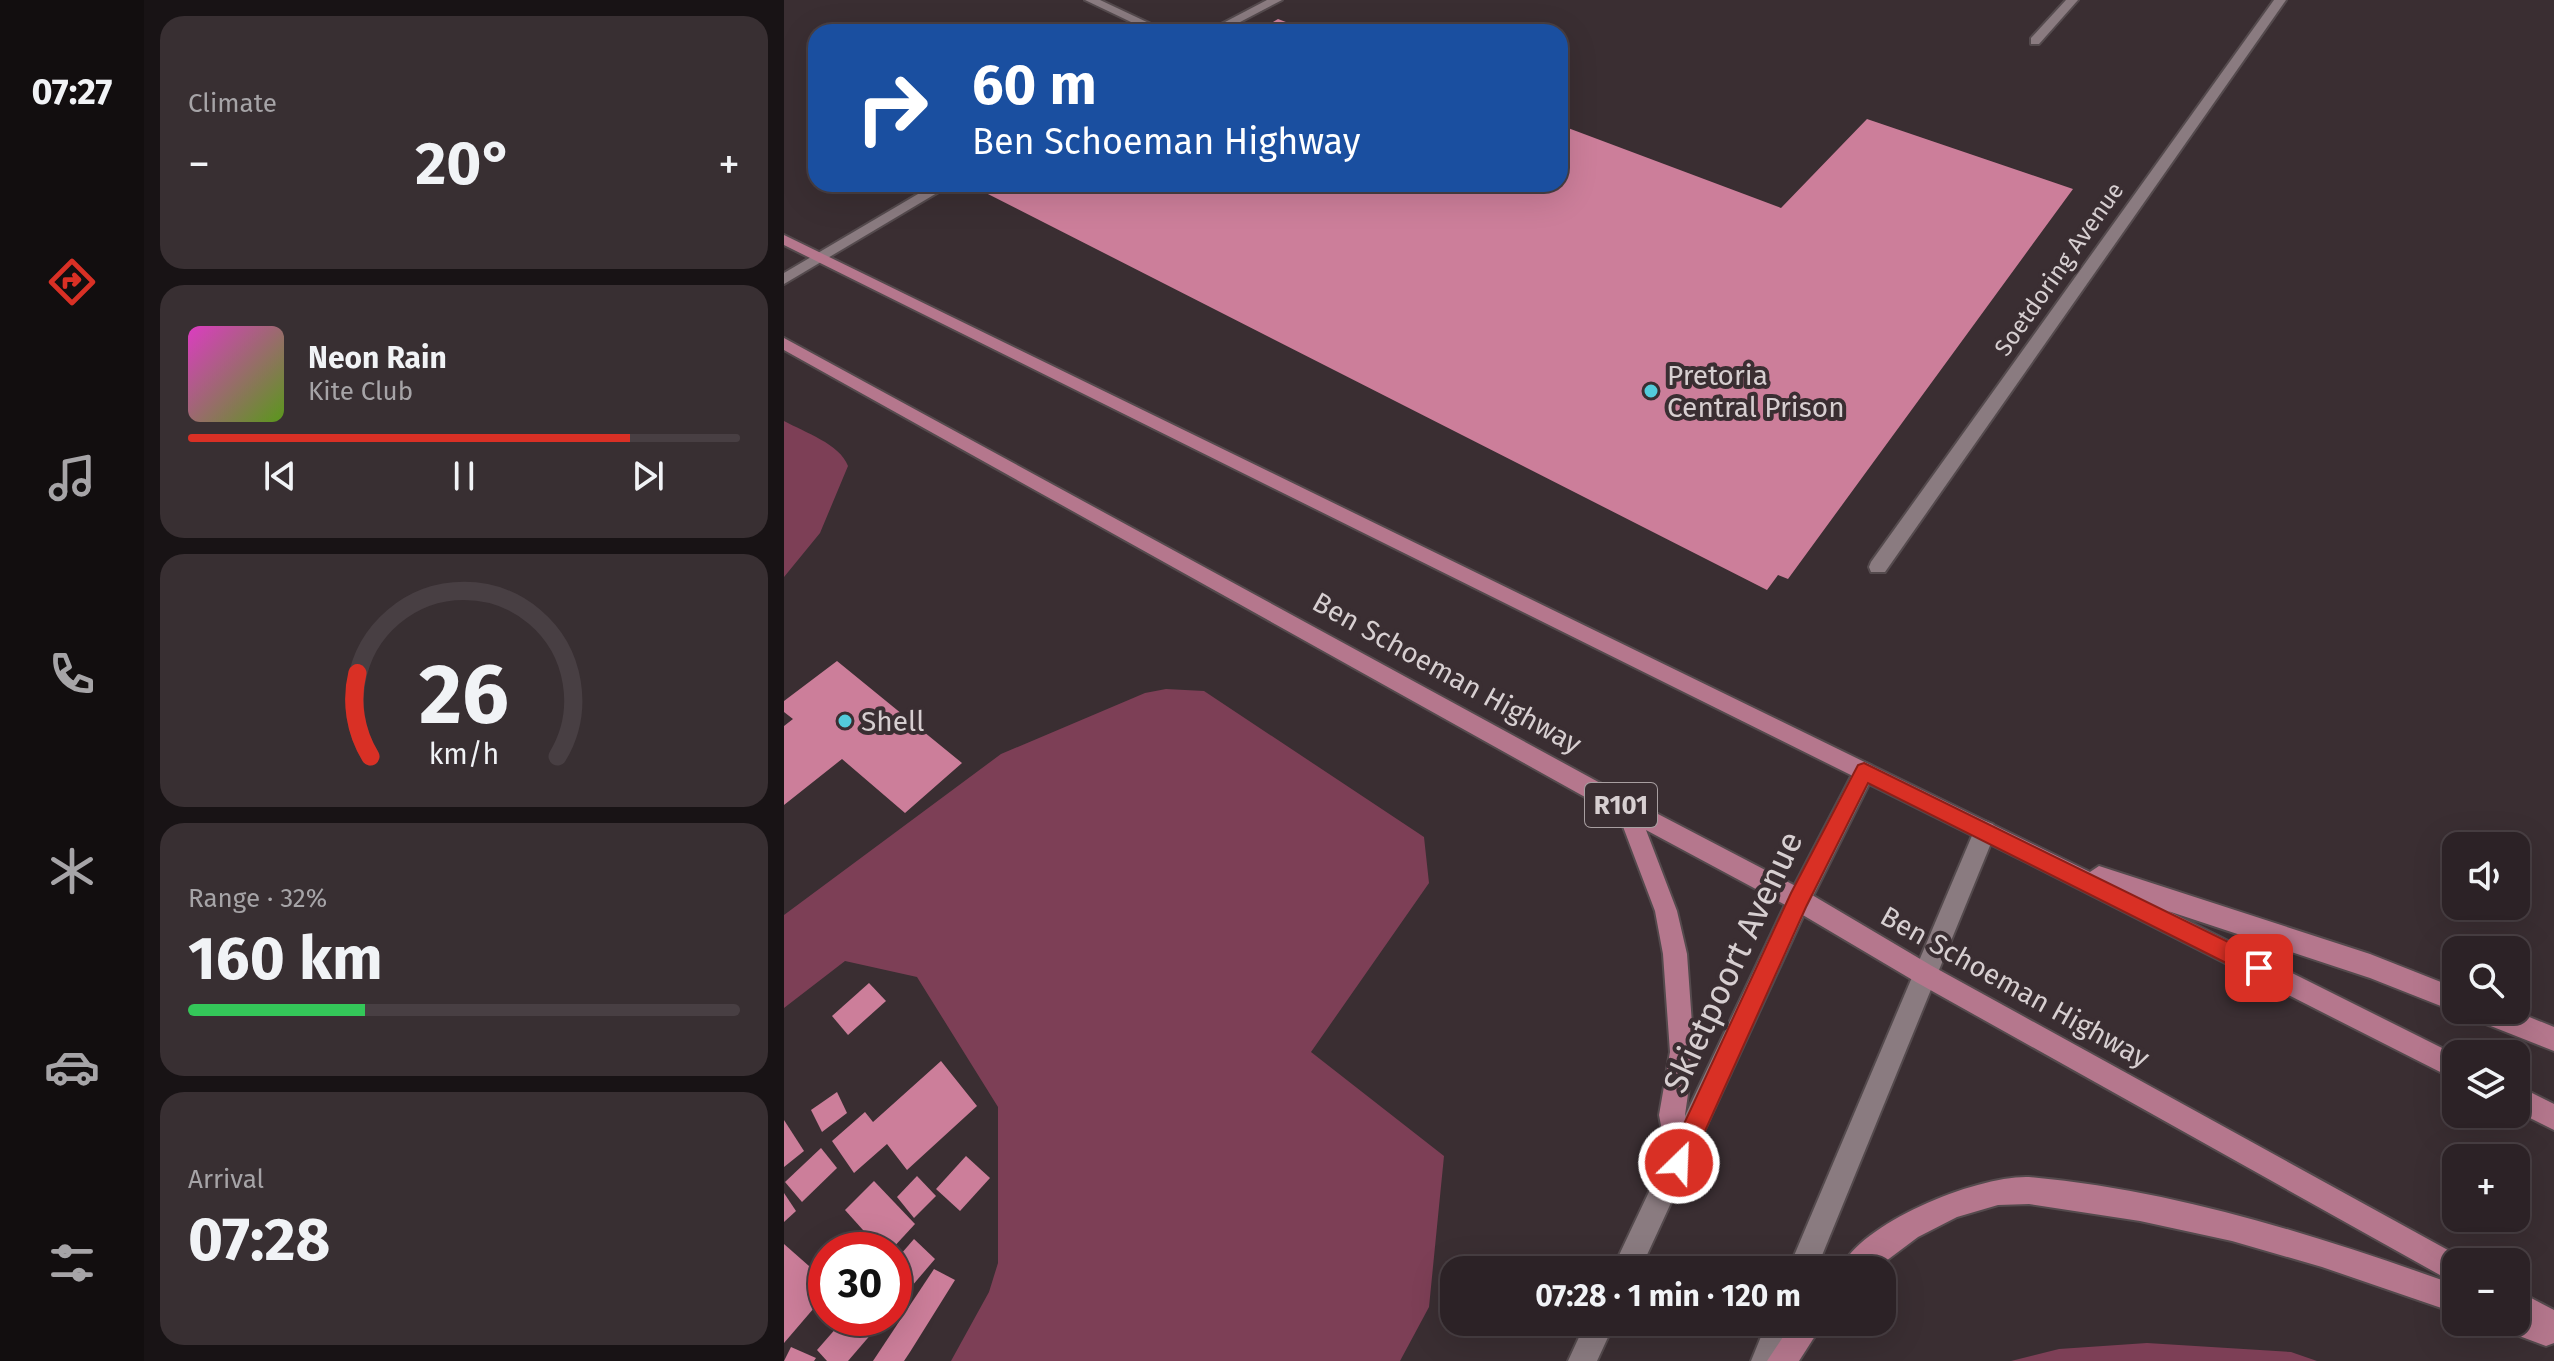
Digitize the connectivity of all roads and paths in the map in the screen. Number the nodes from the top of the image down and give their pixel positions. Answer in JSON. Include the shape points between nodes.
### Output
{"nodes":[{"id":1,"x":1091,"y":0,"type":"edge"},
{"id":2,"x":1276,"y":0,"type":"edge"},
{"id":3,"x":2072,"y":0,"type":"edge"},
{"id":4,"x":2280,"y":0,"type":"edge"},
{"id":5,"x":1144,"y":24,"type":"edge"},
{"id":6,"x":1228,"y":24,"type":"edge"},
{"id":7,"x":2035,"y":41,"type":"dead end"},
{"id":8,"x":931,"y":192,"type":"edge"},
{"id":9,"x":784,"y":239,"type":"edge"},
{"id":10,"x":822,"y":256,"type":"junction"},
{"id":11,"x":784,"y":279,"type":"edge"},
{"id":12,"x":784,"y":343,"type":"edge"},
{"id":13,"x":1878,"y":567,"type":"dead end"},
{"id":14,"x":1864,"y":772,"type":"junction"},
{"id":15,"x":1627,"y":809,"type":"junction"},
{"id":16,"x":1985,"y":831,"type":"junction"},
{"id":17,"x":2034,"y":855,"type":"junction"},
{"id":18,"x":1799,"y":900,"type":"junction"},
{"id":19,"x":1924,"y":974,"type":"junction"},
{"id":20,"x":2442,"y":994,"type":"edge"},
{"id":21,"x":2517,"y":1024,"type":"edge"},
{"id":22,"x":2554,"y":1039,"type":"edge"},
{"id":23,"x":2442,"y":1061,"type":"edge"},
{"id":24,"x":2530,"y":1105,"type":"edge"},
{"id":25,"x":2554,"y":1117,"type":"edge"},
{"id":26,"x":1679,"y":1163,"type":"junction"},
{"id":27,"x":1633,"y":1256,"type":"edge"},
{"id":28,"x":1808,"y":1256,"type":"edge"},
{"id":29,"x":1869,"y":1256,"type":"edge"},
{"id":30,"x":2442,"y":1262,"type":"edge"},
{"id":31,"x":2442,"y":1294,"type":"edge"},
{"id":32,"x":2530,"y":1312,"type":"edge"},
{"id":33,"x":2554,"y":1325,"type":"edge"},
{"id":34,"x":2530,"y":1326,"type":"edge"},
{"id":35,"x":2554,"y":1335,"type":"edge"},
{"id":36,"x":1594,"y":1336,"type":"edge"},
{"id":37,"x":1775,"y":1336,"type":"edge"},
{"id":38,"x":1800,"y":1336,"type":"edge"},
{"id":39,"x":1582,"y":1361,"type":"edge"},
{"id":40,"x":1765,"y":1361,"type":"edge"},
{"id":41,"x":1781,"y":1361,"type":"edge"}],
"edges":[{"from":1,"to":5,"type":"street"},
{"from":2,"to":6,"type":"street"},
{"from":3,"to":7,"type":"street"},
{"from":4,"to":13,"type":"street","name":"Soetdoring Avenue"},
{"from":8,"to":10,"type":"street"},
{"from":9,"to":10,"type":"main road"},
{"from":10,"to":11,"type":"street"},
{"from":10,"to":14,"type":"main road"},
{"from":12,"to":15,"type":"main road","name":"Ben Schoeman Highway","number":"R101"},
{"from":14,"to":16,"type":"main road"},
{"from":14,"to":18,"type":"street","name":"Skietpoort Avenue"},
{"from":15,"to":18,"type":"main road","name":"Ben Schoeman Highway","number":"R101"},
{"from":15,"to":26,"type":"main road","via":[[1666,911],[1675,954],[1682,1052],[1672,1115]]},
{"from":16,"to":17,"type":"main road"},
{"from":16,"to":19,"type":"street"},
{"from":17,"to":20,"type":"main road"},
{"from":17,"to":23,"type":"main road"},
{"from":18,"to":19,"type":"main road","name":"Ben Schoeman Highway","number":"R101"},
{"from":18,"to":26,"type":"street","name":"Skietpoort Avenue"},
{"from":19,"to":28,"type":"street"},
{"from":19,"to":30,"type":"main road","name":"Ben Schoeman Highway","number":"R101"},
{"from":21,"to":22,"type":"main road"},
{"from":24,"to":25,"type":"main road"},
{"from":26,"to":27,"type":"street","name":"Skietpoort Avenue"},
{"from":29,"to":31,"type":"main road","via":[[1930,1214],[2019,1190],[2160,1211],[2334,1255]]},
{"from":32,"to":33,"type":"main road"},
{"from":34,"to":35,"type":"main road"},
{"from":36,"to":39,"type":"street"},
{"from":37,"to":40,"type":"street"},
{"from":38,"to":41,"type":"main road"}]}
